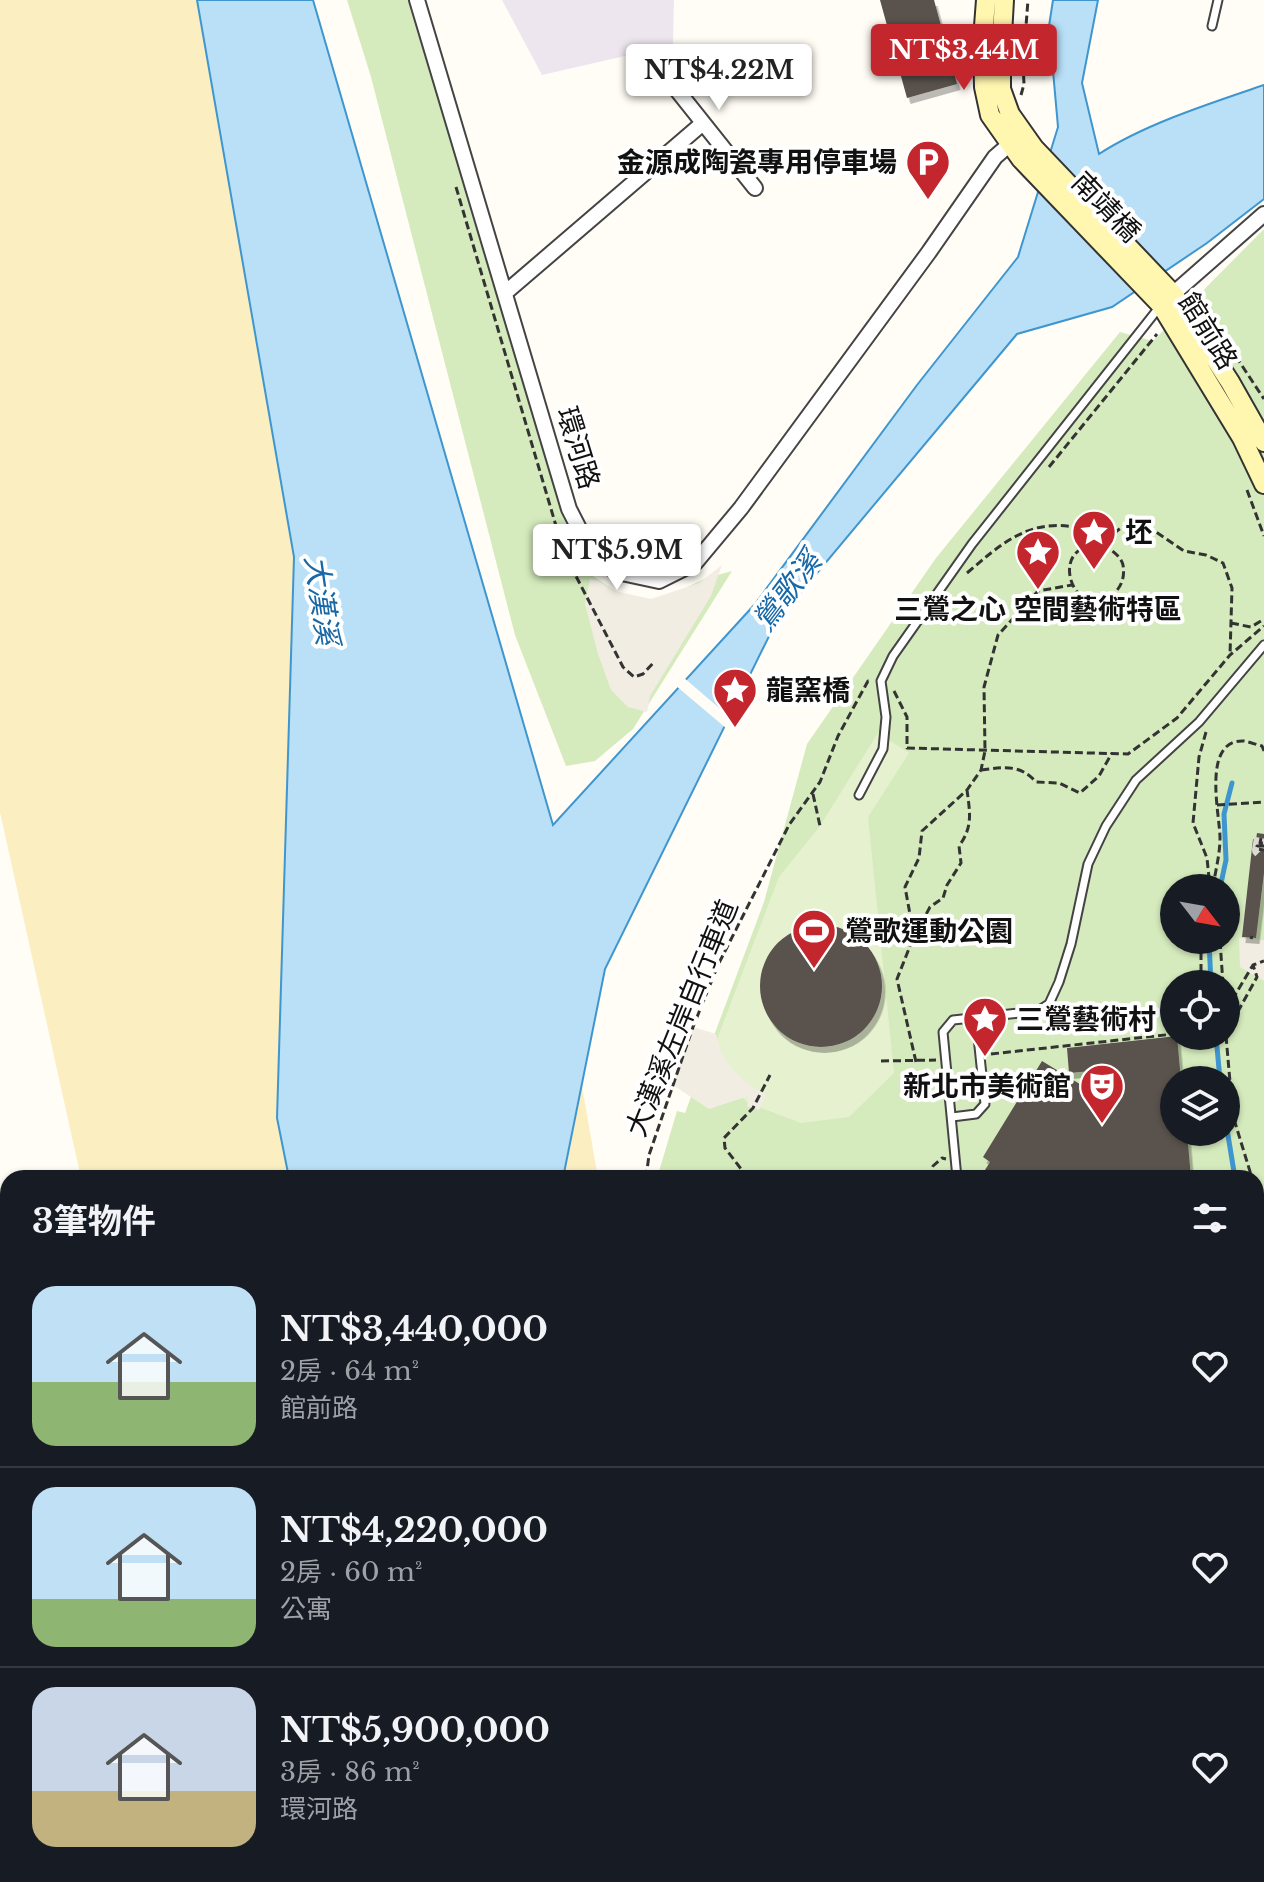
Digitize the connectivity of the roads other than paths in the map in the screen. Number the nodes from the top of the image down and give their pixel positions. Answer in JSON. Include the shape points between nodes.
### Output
{"nodes":[{"id":1,"x":417,"y":0,"type":"edge"},
{"id":2,"x":986,"y":0,"type":"edge"},
{"id":3,"x":1004,"y":0,"type":"edge"},
{"id":4,"x":1218,"y":0,"type":"edge"},
{"id":5,"x":1212,"y":26,"type":"dead end"},
{"id":6,"x":653,"y":60,"type":"dead end"},
{"id":7,"x":703,"y":123,"type":"junction"},
{"id":8,"x":1022,"y":146,"type":"junction"},
{"id":9,"x":755,"y":188,"type":"dead end"},
{"id":10,"x":1264,"y":214,"type":"edge"},
{"id":11,"x":505,"y":293,"type":"junction"},
{"id":12,"x":1161,"y":293,"type":"junction"},
{"id":13,"x":1264,"y":442,"type":"edge"},
{"id":14,"x":1264,"y":484,"type":"edge"},
{"id":15,"x":1264,"y":645,"type":"edge"},
{"id":16,"x":859,"y":795,"type":"dead end"},
{"id":17,"x":976,"y":1018,"type":"junction"},
{"id":18,"x":952,"y":1117,"type":"junction"},
{"id":19,"x":957,"y":1170,"type":"edge"}],
"edges":[{"from":1,"to":11,"type":"street","name":"環河路"},
{"from":2,"to":8,"type":"street","via":[[984,87],[990,115]]},
{"from":3,"to":8,"type":"street","via":[[1001,89]]},
{"from":4,"to":5,"type":"lane"},
{"from":6,"to":7,"type":"street"},
{"from":7,"to":9,"type":"street"},
{"from":7,"to":11,"type":"street"},
{"from":8,"to":11,"type":"street","name":"環河路","via":[[995,157],[741,508],[695,563],[659,581],[617,572],[593,556],[569,509]]},
{"from":8,"to":12,"type":"street","name":"南靖橋"},
{"from":10,"to":12,"type":"street"},
{"from":12,"to":13,"type":"street","name":"館前路","via":[[1230,382]]},
{"from":12,"to":14,"type":"street","name":"館前路"},
{"from":12,"to":16,"type":"lane","via":[[893,656],[881,681],[883,749]]},
{"from":15,"to":17,"type":"lane","via":[[1199,722],[1136,780],[1106,826],[1088,864],[1071,944],[1049,1004],[1038,1011]]},
{"from":17,"to":18,"type":"lane","via":[[985,1104],[976,1114]]},
{"from":17,"to":18,"type":"lane","via":[[953,1020],[943,1032]]},
{"from":18,"to":19,"type":"lane"}]}
